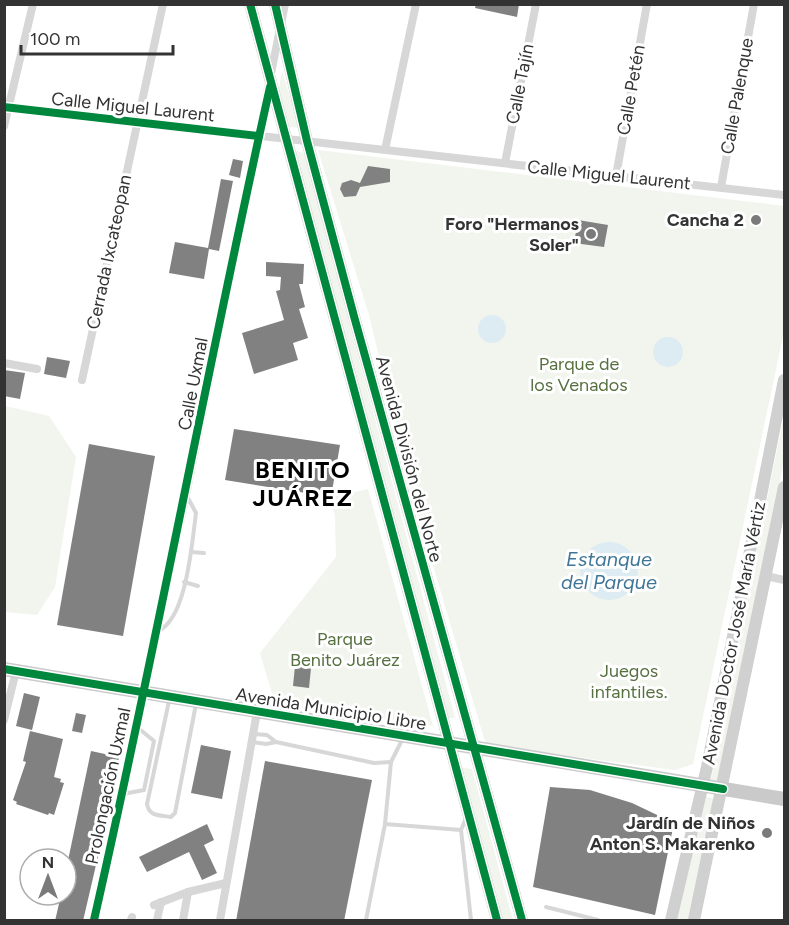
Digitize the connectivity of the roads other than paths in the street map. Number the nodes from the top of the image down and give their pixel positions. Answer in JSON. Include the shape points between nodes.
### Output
{"nodes":[{"id":1,"x":33,"y":4,"type":"edge"},
{"id":2,"x":163,"y":4,"type":"edge"},
{"id":3,"x":250,"y":4,"type":"edge"},
{"id":4,"x":275,"y":4,"type":"edge"},
{"id":5,"x":285,"y":4,"type":"edge"},
{"id":6,"x":416,"y":4,"type":"edge"},
{"id":7,"x":536,"y":4,"type":"edge"},
{"id":8,"x":647,"y":4,"type":"edge"},
{"id":9,"x":754,"y":4,"type":"edge"},
{"id":10,"x":280,"y":25,"type":"junction"},
{"id":11,"x":271,"y":82,"type":"junction"},
{"id":12,"x":7,"y":107,"type":"edge"},
{"id":13,"x":137,"y":123,"type":"junction"},
{"id":14,"x":4,"y":126,"type":"edge"},
{"id":15,"x":259,"y":136,"type":"junction"},
{"id":16,"x":285,"y":139,"type":"junction"},
{"id":17,"x":307,"y":141,"type":"junction"},
{"id":18,"x":385,"y":150,"type":"junction"},
{"id":19,"x":505,"y":163,"type":"junction"},
{"id":20,"x":616,"y":176,"type":"junction"},
{"id":21,"x":721,"y":188,"type":"junction"},
{"id":22,"x":784,"y":195,"type":"edge"},
{"id":23,"x":4,"y":363,"type":"edge"},
{"id":24,"x":37,"y":369,"type":"dead end"},
{"id":25,"x":82,"y":380,"type":"dead end"},
{"id":26,"x":784,"y":380,"type":"edge"},
{"id":27,"x":784,"y":487,"type":"edge"},
{"id":28,"x":186,"y":495,"type":"junction"},
{"id":29,"x":191,"y":552,"type":"junction"},
{"id":30,"x":204,"y":553,"type":"dead end"},
{"id":31,"x":766,"y":576,"type":"junction"},
{"id":32,"x":784,"y":580,"type":"edge"},
{"id":33,"x":184,"y":582,"type":"junction"},
{"id":34,"x":198,"y":586,"type":"dead end"},
{"id":35,"x":154,"y":632,"type":"junction"},
{"id":36,"x":10,"y":670,"type":"edge"},
{"id":37,"x":142,"y":692,"type":"junction"},
{"id":38,"x":170,"y":697,"type":"junction"},
{"id":39,"x":196,"y":702,"type":"junction"},
{"id":40,"x":257,"y":712,"type":"junction"},
{"id":41,"x":4,"y":720,"type":"edge"},
{"id":42,"x":137,"y":727,"type":"junction"},
{"id":43,"x":403,"y":737,"type":"junction"},
{"id":44,"x":252,"y":738,"type":"junction"},
{"id":45,"x":161,"y":739,"type":"junction"},
{"id":46,"x":154,"y":741,"type":"junction"},
{"id":47,"x":276,"y":742,"type":"junction"},
{"id":48,"x":448,"y":744,"type":"junction"},
{"id":49,"x":474,"y":748,"type":"junction"},
{"id":50,"x":391,"y":762,"type":"junction"},
{"id":51,"x":702,"y":786,"type":"junction"},
{"id":52,"x":723,"y":789,"type":"junction"},
{"id":53,"x":147,"y":791,"type":"junction"},
{"id":54,"x":123,"y":794,"type":"junction"},
{"id":55,"x":784,"y":799,"type":"edge"},
{"id":56,"x":468,"y":815,"type":"junction"},
{"id":57,"x":385,"y":824,"type":"junction"},
{"id":58,"x":461,"y":830,"type":"junction"},
{"id":59,"x":226,"y":883,"type":"junction"},
{"id":60,"x":188,"y":892,"type":"junction"},
{"id":61,"x":546,"y":907,"type":"dead end"},
{"id":62,"x":472,"y":920,"type":"edge"},
{"id":63,"x":94,"y":921,"type":"edge"},
{"id":64,"x":157,"y":921,"type":"edge"},
{"id":65,"x":183,"y":921,"type":"edge"},
{"id":66,"x":220,"y":921,"type":"edge"},
{"id":67,"x":366,"y":921,"type":"edge"},
{"id":68,"x":497,"y":921,"type":"edge"},
{"id":69,"x":522,"y":921,"type":"edge"},
{"id":70,"x":598,"y":921,"type":"edge"},
{"id":71,"x":670,"y":921,"type":"edge"},
{"id":72,"x":694,"y":921,"type":"edge"}],
"edges":[{"from":1,"to":12,"type":"street"},
{"from":2,"to":13,"type":"street","name":"Cerrada Ixcateopan"},
{"from":3,"to":11,"type":"main road","name":"Avenida División del Norte"},
{"from":4,"to":10,"type":"main road","name":"Avenida División del Norte"},
{"from":5,"to":10,"type":"street","name":"Calle Uxmal"},
{"from":6,"to":18,"type":"street"},
{"from":7,"to":19,"type":"street","name":"Calle Tajín"},
{"from":8,"to":20,"type":"street","name":"Calle Petén"},
{"from":9,"to":21,"type":"street","name":"Calle Palenque"},
{"from":10,"to":11,"type":"street","name":"Calle Uxmal"},
{"from":10,"to":17,"type":"main road","name":"Avenida División del Norte"},
{"from":11,"to":15,"type":"street","name":"Calle Uxmal"},
{"from":11,"to":16,"type":"main road","name":"Avenida División del Norte"},
{"from":12,"to":13,"type":"street","name":"Calle Miguel Laurent"},
{"from":12,"to":14,"type":"street"},
{"from":13,"to":15,"type":"street","name":"Calle Miguel Laurent"},
{"from":13,"to":25,"type":"street","name":"Cerrada Ixcateopan"},
{"from":15,"to":16,"type":"street","name":"Calle Miguel Laurent"},
{"from":15,"to":28,"type":"street","name":"Calle Uxmal"},
{"from":16,"to":17,"type":"street","name":"Calle Miguel Laurent"},
{"from":16,"to":48,"type":"main road","name":"Avenida División del Norte"},
{"from":17,"to":18,"type":"street","name":"Calle Miguel Laurent"},
{"from":17,"to":49,"type":"main road","name":"Avenida División del Norte"},
{"from":18,"to":19,"type":"street","name":"Calle Miguel Laurent"},
{"from":19,"to":20,"type":"street","name":"Calle Miguel Laurent"},
{"from":20,"to":21,"type":"street","name":"Calle Miguel Laurent"},
{"from":21,"to":22,"type":"street","name":"Calle Miguel Laurent"},
{"from":23,"to":24,"type":"street"},
{"from":26,"to":51,"type":"main road","name":"Avenida Doctor José María Vértiz"},
{"from":27,"to":31,"type":"main road","name":"Avenida Doctor José María Vértiz"},
{"from":28,"to":29,"type":"lane","via":[[196,513]]},
{"from":28,"to":35,"type":"street","name":"Calle Uxmal"},
{"from":29,"to":30,"type":"lane"},
{"from":29,"to":33,"type":"lane"},
{"from":31,"to":32,"type":"street"},
{"from":31,"to":52,"type":"main road","name":"Avenida Doctor José María Vértiz"},
{"from":33,"to":34,"type":"lane"},
{"from":33,"to":35,"type":"lane","via":[[175,614],[168,625]]},
{"from":35,"to":37,"type":"street","name":"Calle Uxmal"},
{"from":36,"to":37,"type":"main road","name":"Avenida Municipio Libre"},
{"from":36,"to":41,"type":"street"},
{"from":37,"to":38,"type":"main road","name":"Avenida Municipio Libre"},
{"from":37,"to":42,"type":"street","name":"Prolongación Uxmal"},
{"from":38,"to":39,"type":"main road","name":"Avenida Municipio Libre"},
{"from":38,"to":45,"type":"lane"},
{"from":39,"to":40,"type":"main road","name":"Avenida Municipio Libre"},
{"from":39,"to":53,"type":"lane","via":[[173,816],[148,810]]},
{"from":40,"to":43,"type":"main road","name":"Avenida Municipio Libre"},
{"from":40,"to":44,"type":"street"},
{"from":42,"to":46,"type":"lane"},
{"from":42,"to":54,"type":"street","name":"Prolongación Uxmal"},
{"from":43,"to":48,"type":"main road","name":"Avenida Municipio Libre"},
{"from":43,"to":50,"type":"lane"},
{"from":44,"to":47,"type":"lane","via":[[266,744]]},
{"from":44,"to":47,"type":"lane","via":[[267,735]]},
{"from":44,"to":59,"type":"street"},
{"from":45,"to":46,"type":"lane"},
{"from":45,"to":53,"type":"lane"},
{"from":46,"to":53,"type":"lane"},
{"from":47,"to":50,"type":"lane","via":[[374,763]]},
{"from":48,"to":49,"type":"main road","name":"Avenida Municipio Libre"},
{"from":48,"to":56,"type":"main road","name":"Avenida División del Norte"},
{"from":49,"to":51,"type":"main road","name":"Avenida Municipio Libre"},
{"from":49,"to":69,"type":"main road","name":"Avenida División del Norte"},
{"from":50,"to":57,"type":"lane"},
{"from":51,"to":52,"type":"main road","name":"Avenida Municipio Libre"},
{"from":51,"to":71,"type":"main road","name":"Avenida Doctor José María Vértiz"},
{"from":52,"to":55,"type":"main road","name":"Avenida Municipio Libre"},
{"from":52,"to":72,"type":"main road","name":"Avenida Doctor José María Vértiz"},
{"from":53,"to":54,"type":"lane"},
{"from":54,"to":63,"type":"street","name":"Prolongación Uxmal"},
{"from":56,"to":58,"type":"lane"},
{"from":56,"to":68,"type":"main road","name":"Avenida División del Norte"},
{"from":57,"to":58,"type":"lane"},
{"from":57,"to":67,"type":"lane"},
{"from":58,"to":62,"type":"lane"},
{"from":59,"to":60,"type":"street"},
{"from":59,"to":66,"type":"street"},
{"from":60,"to":64,"type":"street","via":[[157,903]]},
{"from":60,"to":65,"type":"street"},
{"from":61,"to":70,"type":"lane"}]}
